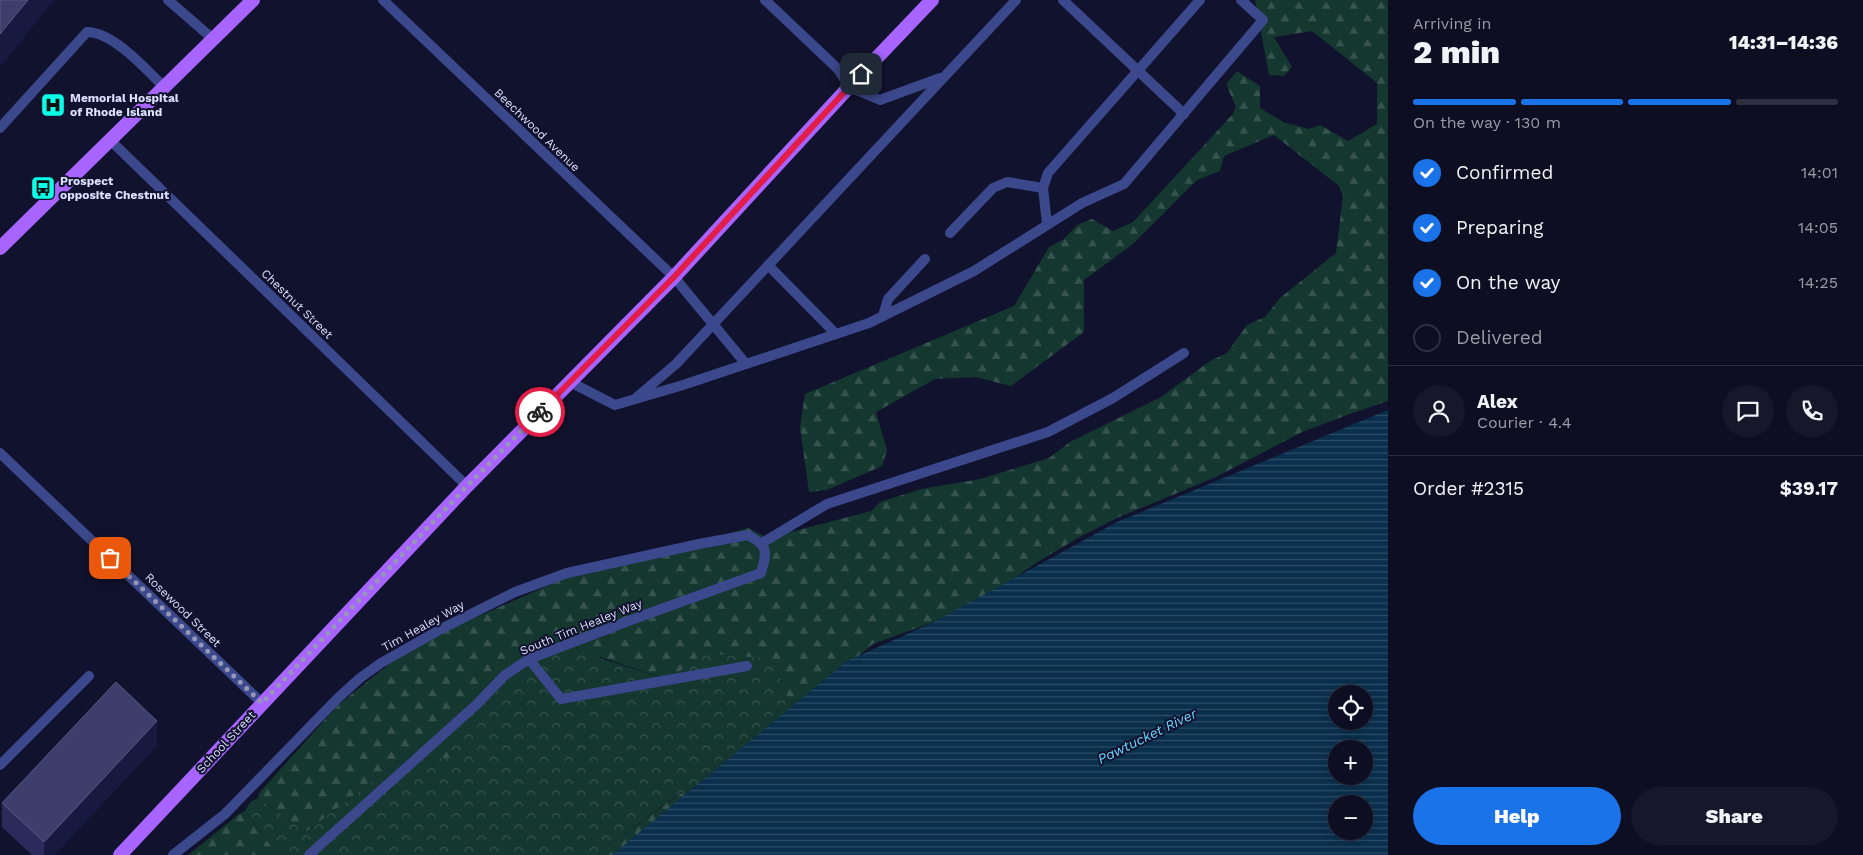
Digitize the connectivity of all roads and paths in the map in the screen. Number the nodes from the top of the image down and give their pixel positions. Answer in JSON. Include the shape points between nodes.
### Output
{"nodes":[{"id":1,"x":168,"y":0,"type":"edge"},
{"id":2,"x":253,"y":0,"type":"edge"},
{"id":3,"x":383,"y":0,"type":"edge"},
{"id":4,"x":765,"y":0,"type":"edge"},
{"id":5,"x":932,"y":0,"type":"edge"},
{"id":6,"x":1016,"y":0,"type":"edge"},
{"id":7,"x":1063,"y":0,"type":"edge"},
{"id":8,"x":1200,"y":0,"type":"edge"},
{"id":9,"x":1241,"y":0,"type":"edge"},
{"id":10,"x":213,"y":39,"type":"junction"},
{"id":11,"x":1138,"y":69,"type":"junction"},
{"id":12,"x":943,"y":76,"type":"junction"},
{"id":13,"x":164,"y":87,"type":"junction"},
{"id":14,"x":849,"y":87,"type":"junction"},
{"id":15,"x":1184,"y":114,"type":"junction"},
{"id":16,"x":0,"y":128,"type":"edge"},
{"id":17,"x":110,"y":140,"type":"junction"},
{"id":18,"x":1043,"y":188,"type":"junction"},
{"id":19,"x":1047,"y":224,"type":"junction"},
{"id":20,"x":950,"y":233,"type":"dead end"},
{"id":21,"x":0,"y":248,"type":"edge"},
{"id":22,"x":925,"y":259,"type":"dead end"},
{"id":23,"x":768,"y":265,"type":"junction"},
{"id":24,"x":674,"y":277,"type":"junction"},
{"id":25,"x":883,"y":316,"type":"junction"},
{"id":26,"x":714,"y":324,"type":"junction"},
{"id":27,"x":836,"y":334,"type":"junction"},
{"id":28,"x":1184,"y":353,"type":"dead end"},
{"id":29,"x":746,"y":364,"type":"junction"},
{"id":30,"x":570,"y":382,"type":"junction"},
{"id":31,"x":634,"y":400,"type":"junction"},
{"id":32,"x":0,"y":453,"type":"edge"},
{"id":33,"x":467,"y":486,"type":"junction"},
{"id":34,"x":762,"y":543,"type":"junction"},
{"id":35,"x":529,"y":659,"type":"junction"},
{"id":36,"x":747,"y":666,"type":"dead end"},
{"id":37,"x":89,"y":676,"type":"dead end"},
{"id":38,"x":262,"y":703,"type":"junction"},
{"id":39,"x":0,"y":766,"type":"edge"},
{"id":40,"x":120,"y":855,"type":"edge"},
{"id":41,"x":173,"y":855,"type":"edge"},
{"id":42,"x":310,"y":855,"type":"edge"}],
"edges":[{"from":1,"to":10,"type":"street"},
{"from":2,"to":10,"type":"main road"},
{"from":3,"to":24,"type":"street","name":"Beechwood Avenue"},
{"from":4,"to":14,"type":"street","via":[[838,69]]},
{"from":5,"to":14,"type":"main road","name":"School Street"},
{"from":6,"to":12,"type":"street"},
{"from":7,"to":11,"type":"street"},
{"from":8,"to":11,"type":"street"},
{"from":9,"to":15,"type":"street","via":[[1263,20]]},
{"from":10,"to":13,"type":"main road"},
{"from":11,"to":15,"type":"street"},
{"from":11,"to":18,"type":"street","via":[[1048,173]]},
{"from":12,"to":14,"type":"street","via":[[880,100]]},
{"from":12,"to":23,"type":"street"},
{"from":13,"to":16,"type":"street","via":[[128,52],[95,32],[87,32]]},
{"from":13,"to":17,"type":"main road"},
{"from":14,"to":24,"type":"main road","name":"School Street"},
{"from":15,"to":19,"type":"street","via":[[1124,184],[1082,203]]},
{"from":17,"to":21,"type":"main road"},
{"from":17,"to":33,"type":"street","name":"Chestnut Street"},
{"from":18,"to":19,"type":"street"},
{"from":18,"to":20,"type":"street","via":[[1007,182],[993,188]]},
{"from":19,"to":25,"type":"street","via":[[974,271]]},
{"from":22,"to":25,"type":"street","via":[[888,299]]},
{"from":23,"to":26,"type":"street"},
{"from":23,"to":27,"type":"street"},
{"from":24,"to":26,"type":"street","name":"Beechwood Avenue"},
{"from":24,"to":30,"type":"main road","name":"School Street"},
{"from":25,"to":27,"type":"street"},
{"from":26,"to":29,"type":"street","name":"Beechwood Avenue"},
{"from":26,"to":31,"type":"street","via":[[676,364]]},
{"from":27,"to":29,"type":"street"},
{"from":28,"to":34,"type":"street","via":[[1113,398],[1048,432],[827,504]]},
{"from":29,"to":31,"type":"street"},
{"from":30,"to":31,"type":"street","via":[[615,405]]},
{"from":30,"to":33,"type":"main road","name":"School Street"},
{"from":32,"to":38,"type":"street","name":"Rosewood Street"},
{"from":33,"to":38,"type":"main road","name":"School Street"},
{"from":34,"to":35,"type":"street","name":"South Tim Healey Way","via":[[767,554],[761,573]]},
{"from":34,"to":41,"type":"street","name":"Tim Healey Way","via":[[748,535],[567,574],[515,592],[441,629],[360,678],[225,814]]},
{"from":35,"to":36,"type":"street","via":[[560,700]]},
{"from":35,"to":42,"type":"street","name":"South Tim Healey Way","via":[[506,675]]},
{"from":37,"to":39,"type":"street"},
{"from":38,"to":40,"type":"main road","name":"School Street"}]}
